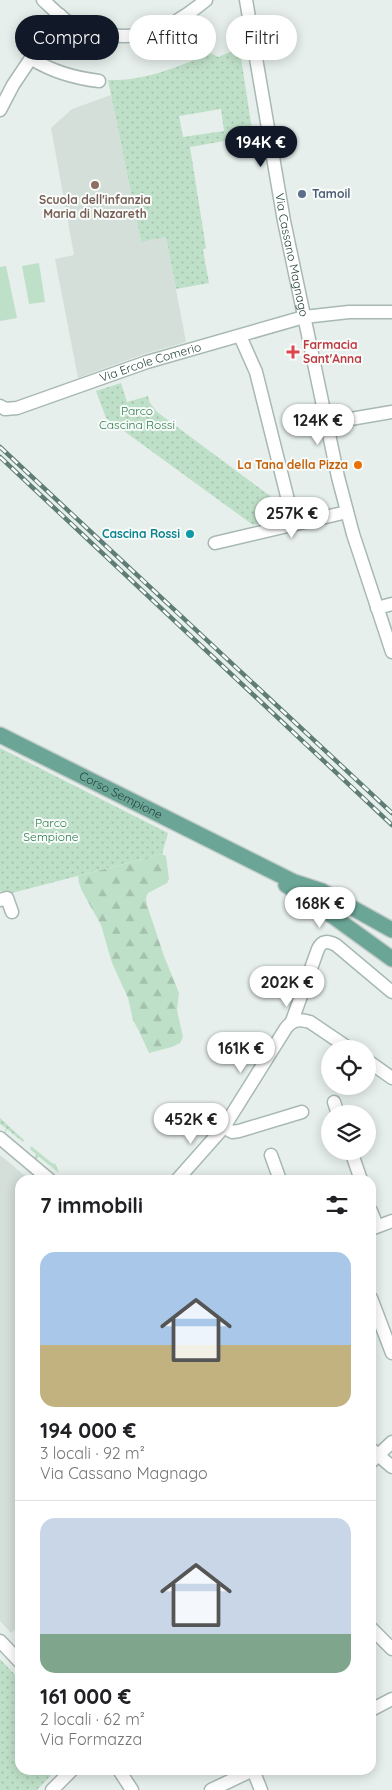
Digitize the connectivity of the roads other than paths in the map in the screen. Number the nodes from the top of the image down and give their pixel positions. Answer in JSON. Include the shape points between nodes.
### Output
{"nodes":[{"id":1,"x":43,"y":0,"type":"edge"},
{"id":2,"x":206,"y":0,"type":"edge"},
{"id":3,"x":246,"y":0,"type":"edge"},
{"id":4,"x":60,"y":15,"type":"edge"},
{"id":5,"x":119,"y":36,"type":"edge"},
{"id":6,"x":31,"y":60,"type":"edge"},
{"id":7,"x":34,"y":60,"type":"edge"},
{"id":8,"x":99,"y":81,"type":"dead end"},
{"id":9,"x":0,"y":110,"type":"edge"},
{"id":10,"x":392,"y":312,"type":"edge"},
{"id":11,"x":304,"y":317,"type":"junction"},
{"id":12,"x":240,"y":336,"type":"junction"},
{"id":13,"x":0,"y":406,"type":"edge"},
{"id":14,"x":392,"y":412,"type":"edge"},
{"id":15,"x":327,"y":423,"type":"junction"},
{"id":16,"x":347,"y":512,"type":"junction"},
{"id":17,"x":294,"y":524,"type":"junction"},
{"id":18,"x":215,"y":543,"type":"dead end"},
{"id":19,"x":392,"y":604,"type":"edge"},
{"id":20,"x":377,"y":608,"type":"junction"},
{"id":21,"x":392,"y":652,"type":"edge"},
{"id":22,"x":0,"y":735,"type":"edge"},
{"id":23,"x":241,"y":856,"type":"junction"},
{"id":24,"x":294,"y":882,"type":"junction"},
{"id":25,"x":0,"y":900,"type":"edge"},
{"id":26,"x":12,"y":912,"type":"dead end"},
{"id":27,"x":334,"y":917,"type":"junction"},
{"id":28,"x":392,"y":930,"type":"edge"},
{"id":29,"x":392,"y":940,"type":"edge"},
{"id":30,"x":392,"y":959,"type":"edge"},
{"id":31,"x":392,"y":968,"type":"edge"},
{"id":32,"x":392,"y":992,"type":"edge"},
{"id":33,"x":292,"y":1021,"type":"junction"},
{"id":34,"x":337,"y":1040,"type":"edge"},
{"id":35,"x":376,"y":1067,"type":"edge"},
{"id":36,"x":392,"y":1078,"type":"edge"},
{"id":37,"x":302,"y":1112,"type":"dead end"},
{"id":38,"x":224,"y":1127,"type":"junction"},
{"id":39,"x":0,"y":1138,"type":"edge"},
{"id":40,"x":271,"y":1155,"type":"dead end"},
{"id":41,"x":354,"y":1160,"type":"edge"},
{"id":42,"x":44,"y":1175,"type":"edge"},
{"id":43,"x":181,"y":1175,"type":"edge"},
{"id":44,"x":278,"y":1175,"type":"edge"},
{"id":45,"x":359,"y":1175,"type":"edge"},
{"id":46,"x":392,"y":1221,"type":"edge"},
{"id":47,"x":376,"y":1226,"type":"edge"},
{"id":48,"x":376,"y":1311,"type":"edge"},
{"id":49,"x":392,"y":1353,"type":"edge"},
{"id":50,"x":392,"y":1442,"type":"edge"},
{"id":51,"x":376,"y":1454,"type":"edge"},
{"id":52,"x":376,"y":1457,"type":"edge"},
{"id":53,"x":392,"y":1467,"type":"edge"},
{"id":54,"x":376,"y":1633,"type":"edge"},
{"id":55,"x":0,"y":1641,"type":"edge"},
{"id":56,"x":392,"y":1649,"type":"edge"},
{"id":57,"x":15,"y":1657,"type":"edge"},
{"id":58,"x":392,"y":1699,"type":"edge"},
{"id":59,"x":376,"y":1707,"type":"edge"},
{"id":60,"x":67,"y":1775,"type":"edge"},
{"id":61,"x":122,"y":1775,"type":"edge"},
{"id":62,"x":242,"y":1775,"type":"edge"},
{"id":63,"x":255,"y":1775,"type":"edge"},
{"id":64,"x":52,"y":1790,"type":"edge"},
{"id":65,"x":132,"y":1790,"type":"edge"},
{"id":66,"x":211,"y":1790,"type":"edge"},
{"id":67,"x":261,"y":1790,"type":"edge"}],
"edges":[{"from":1,"to":4,"type":"street"},
{"from":2,"to":5,"type":"street","via":[[173,24],[141,35]]},
{"from":3,"to":11,"type":"street","name":"Via Cassano Magnago"},
{"from":6,"to":9,"type":"street"},
{"from":7,"to":8,"type":"street","via":[[50,70]]},
{"from":10,"to":11,"type":"street","name":"Via Ercole Comerio"},
{"from":11,"to":12,"type":"street","name":"Via Ercole Comerio"},
{"from":11,"to":15,"type":"street","name":"Via Cassano Magnago"},
{"from":12,"to":13,"type":"street","name":"Via Ercole Comerio","via":[[147,362],[17,408]]},
{"from":12,"to":17,"type":"street","via":[[256,372]]},
{"from":14,"to":15,"type":"street"},
{"from":15,"to":16,"type":"street","name":"Via Cassano Magnago"},
{"from":16,"to":17,"type":"street"},
{"from":16,"to":20,"type":"street","name":"Via Cassano Magnago"},
{"from":17,"to":18,"type":"street"},
{"from":19,"to":20,"type":"street"},
{"from":20,"to":21,"type":"street","name":"Via Cassano Magnago"},
{"from":22,"to":23,"type":"main road","name":"Corso Sempione"},
{"from":23,"to":24,"type":"main road","name":"Corso Sempione"},
{"from":23,"to":27,"type":"main road","name":"Corso Sempione"},
{"from":24,"to":28,"type":"main road","name":"Corso Sempione","via":[[322,892]]},
{"from":24,"to":29,"type":"main road"},
{"from":25,"to":26,"type":"street","via":[[7,898]]},
{"from":27,"to":30,"type":"main road","name":"Corso Sempione"},
{"from":27,"to":31,"type":"main road"},
{"from":32,"to":33,"type":"street","via":[[336,945],[325,942],[320,944]]},
{"from":33,"to":34,"type":"street","via":[[310,1022]]},
{"from":33,"to":38,"type":"street"},
{"from":35,"to":36,"type":"street"},
{"from":37,"to":38,"type":"street","via":[[237,1132]]},
{"from":38,"to":43,"type":"street"},
{"from":39,"to":42,"type":"street"},
{"from":40,"to":44,"type":"street"},
{"from":41,"to":45,"type":"street"},
{"from":46,"to":47,"type":"street"},
{"from":48,"to":49,"type":"street"},
{"from":50,"to":51,"type":"street"},
{"from":52,"to":53,"type":"street"},
{"from":54,"to":56,"type":"street"},
{"from":55,"to":57,"type":"street"},
{"from":58,"to":59,"type":"street"},
{"from":60,"to":64,"type":"street"},
{"from":61,"to":65,"type":"street"},
{"from":62,"to":66,"type":"street"},
{"from":63,"to":67,"type":"street"}]}
